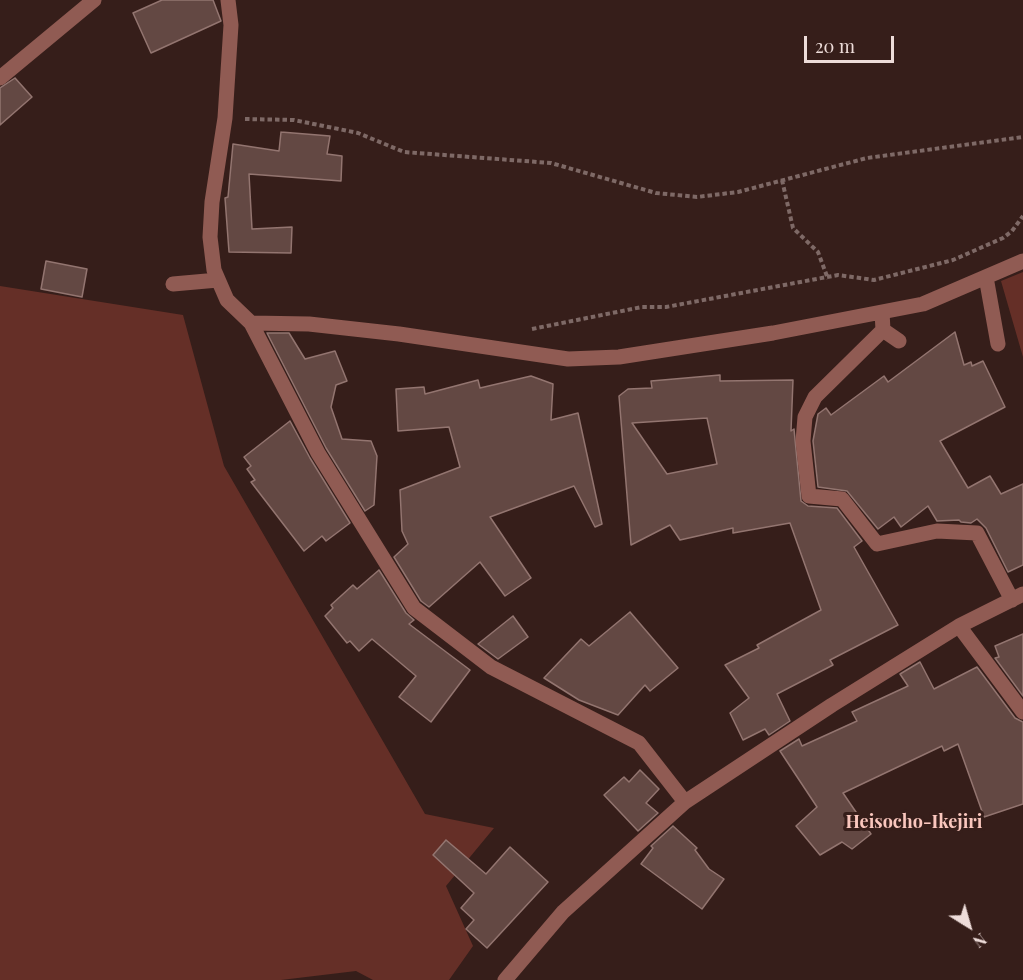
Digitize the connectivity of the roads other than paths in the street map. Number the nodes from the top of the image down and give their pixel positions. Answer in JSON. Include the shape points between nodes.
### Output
{"nodes":[{"id":1,"x":94,"y":0,"type":"edge"},
{"id":2,"x":228,"y":0,"type":"edge"},
{"id":3,"x":0,"y":78,"type":"edge"},
{"id":4,"x":1023,"y":261,"type":"edge"},
{"id":5,"x":986,"y":277,"type":"junction"},
{"id":6,"x":218,"y":280,"type":"junction"},
{"id":7,"x":173,"y":284,"type":"dead end"},
{"id":8,"x":882,"y":312,"type":"junction"},
{"id":9,"x":251,"y":323,"type":"junction"},
{"id":10,"x":883,"y":330,"type":"junction"},
{"id":11,"x":899,"y":341,"type":"dead end"},
{"id":12,"x":998,"y":344,"type":"dead end"},
{"id":13,"x":1018,"y":597,"type":"edge"},
{"id":14,"x":959,"y":626,"type":"junction"},
{"id":15,"x":1023,"y":712,"type":"edge"},
{"id":16,"x":685,"y":802,"type":"junction"},
{"id":17,"x":505,"y":980,"type":"edge"}],
"edges":[{"from":1,"to":3,"type":"street"},
{"from":2,"to":6,"type":"street","via":[[231,25],[225,118],[210,237]]},
{"from":4,"to":5,"type":"street"},
{"from":5,"to":8,"type":"street","via":[[923,304]]},
{"from":5,"to":12,"type":"street"},
{"from":6,"to":7,"type":"street"},
{"from":6,"to":9,"type":"street","via":[[227,300]]},
{"from":8,"to":9,"type":"street","via":[[619,357],[568,359],[399,334],[309,324]]},
{"from":8,"to":10,"type":"street"},
{"from":9,"to":16,"type":"street","via":[[318,453],[414,608],[491,667],[639,743]]},
{"from":10,"to":11,"type":"street"},
{"from":10,"to":13,"type":"street","via":[[815,397],[805,417],[803,441],[809,496],[842,499],[877,544],[937,531],[977,533]]},
{"from":13,"to":14,"type":"street"},
{"from":14,"to":15,"type":"street"},
{"from":14,"to":16,"type":"street"},
{"from":16,"to":17,"type":"street","via":[[563,912]]}]}
